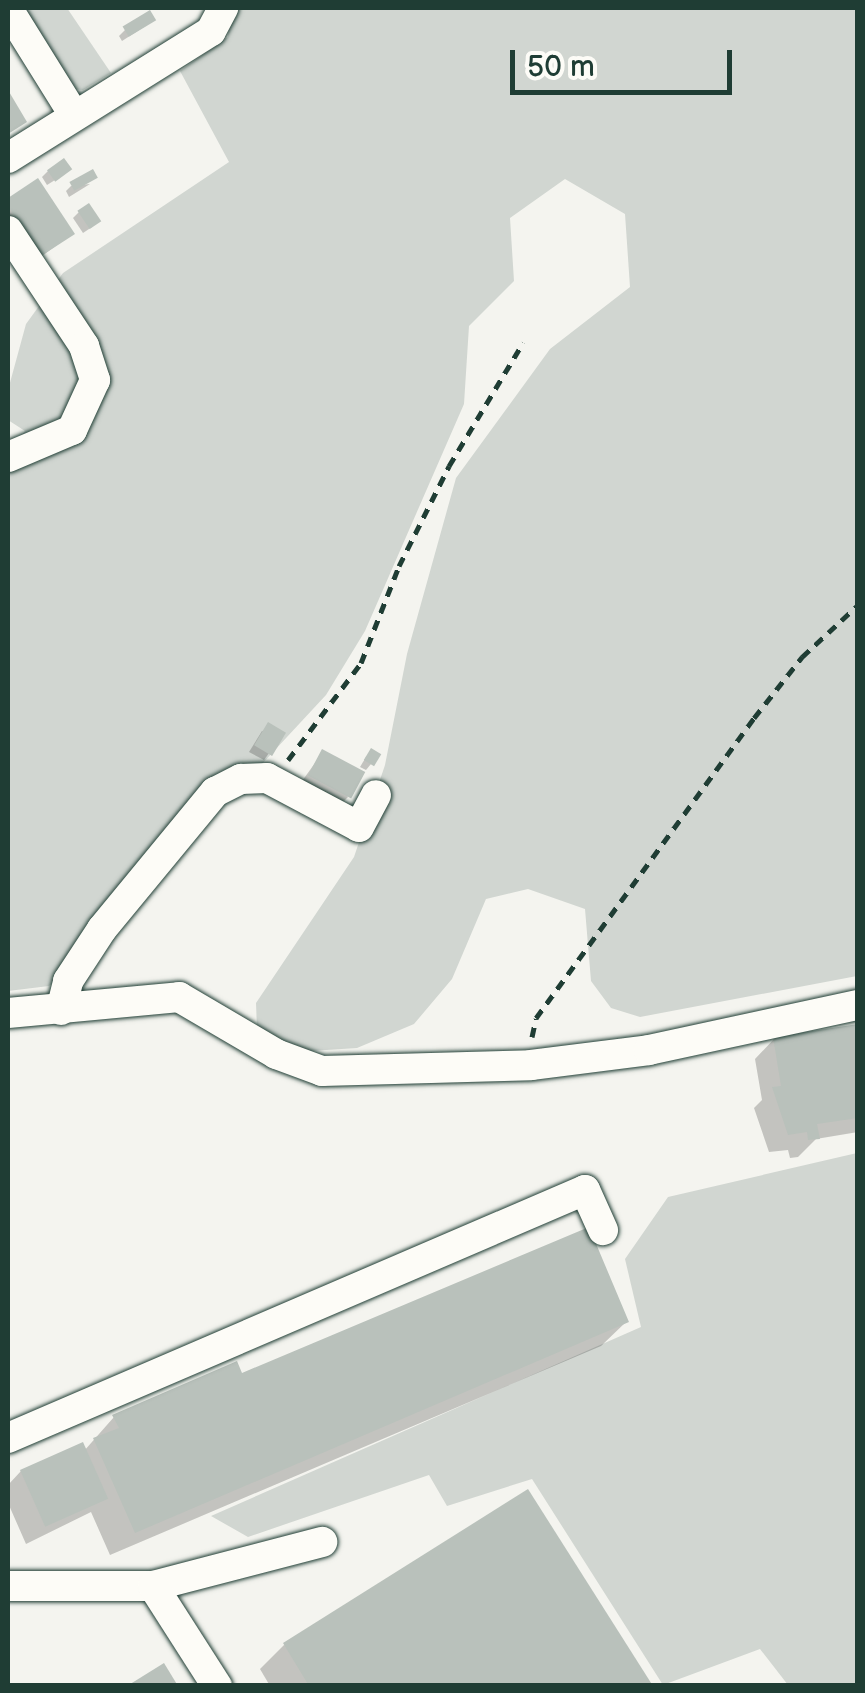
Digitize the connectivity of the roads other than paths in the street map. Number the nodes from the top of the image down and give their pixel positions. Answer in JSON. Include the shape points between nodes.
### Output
{"nodes":[{"id":1,"x":8,"y":9,"type":"edge"},
{"id":2,"x":217,"y":19,"type":"edge"},
{"id":3,"x":74,"y":114,"type":"junction"},
{"id":4,"x":8,"y":158,"type":"edge"},
{"id":5,"x":8,"y":231,"type":"edge"},
{"id":6,"x":10,"y":452,"type":"edge"},
{"id":7,"x":376,"y":795,"type":"dead end"},
{"id":8,"x":858,"y":1005,"type":"edge"},
{"id":9,"x":61,"y":1010,"type":"junction"},
{"id":10,"x":8,"y":1012,"type":"edge"},
{"id":11,"x":603,"y":1230,"type":"dead end"},
{"id":12,"x":8,"y":1438,"type":"edge"},
{"id":13,"x":322,"y":1542,"type":"dead end"},
{"id":14,"x":8,"y":1586,"type":"edge"},
{"id":15,"x":153,"y":1586,"type":"junction"},
{"id":16,"x":217,"y":1686,"type":"edge"}],
"edges":[{"from":1,"to":3,"type":"street"},
{"from":2,"to":3,"type":"street"},
{"from":3,"to":4,"type":"street"},
{"from":5,"to":6,"type":"street","via":[[84,346],[96,380],[72,430]]},
{"from":7,"to":9,"type":"street","via":[[358,826],[276,783],[241,779],[215,792],[102,929],[68,982]]},
{"from":8,"to":9,"type":"street","via":[[649,1050],[531,1065],[322,1071],[276,1054],[178,997]]},
{"from":9,"to":10,"type":"street"},
{"from":11,"to":12,"type":"street","via":[[585,1190]]},
{"from":13,"to":15,"type":"street"},
{"from":14,"to":15,"type":"street"},
{"from":15,"to":16,"type":"street"}]}
